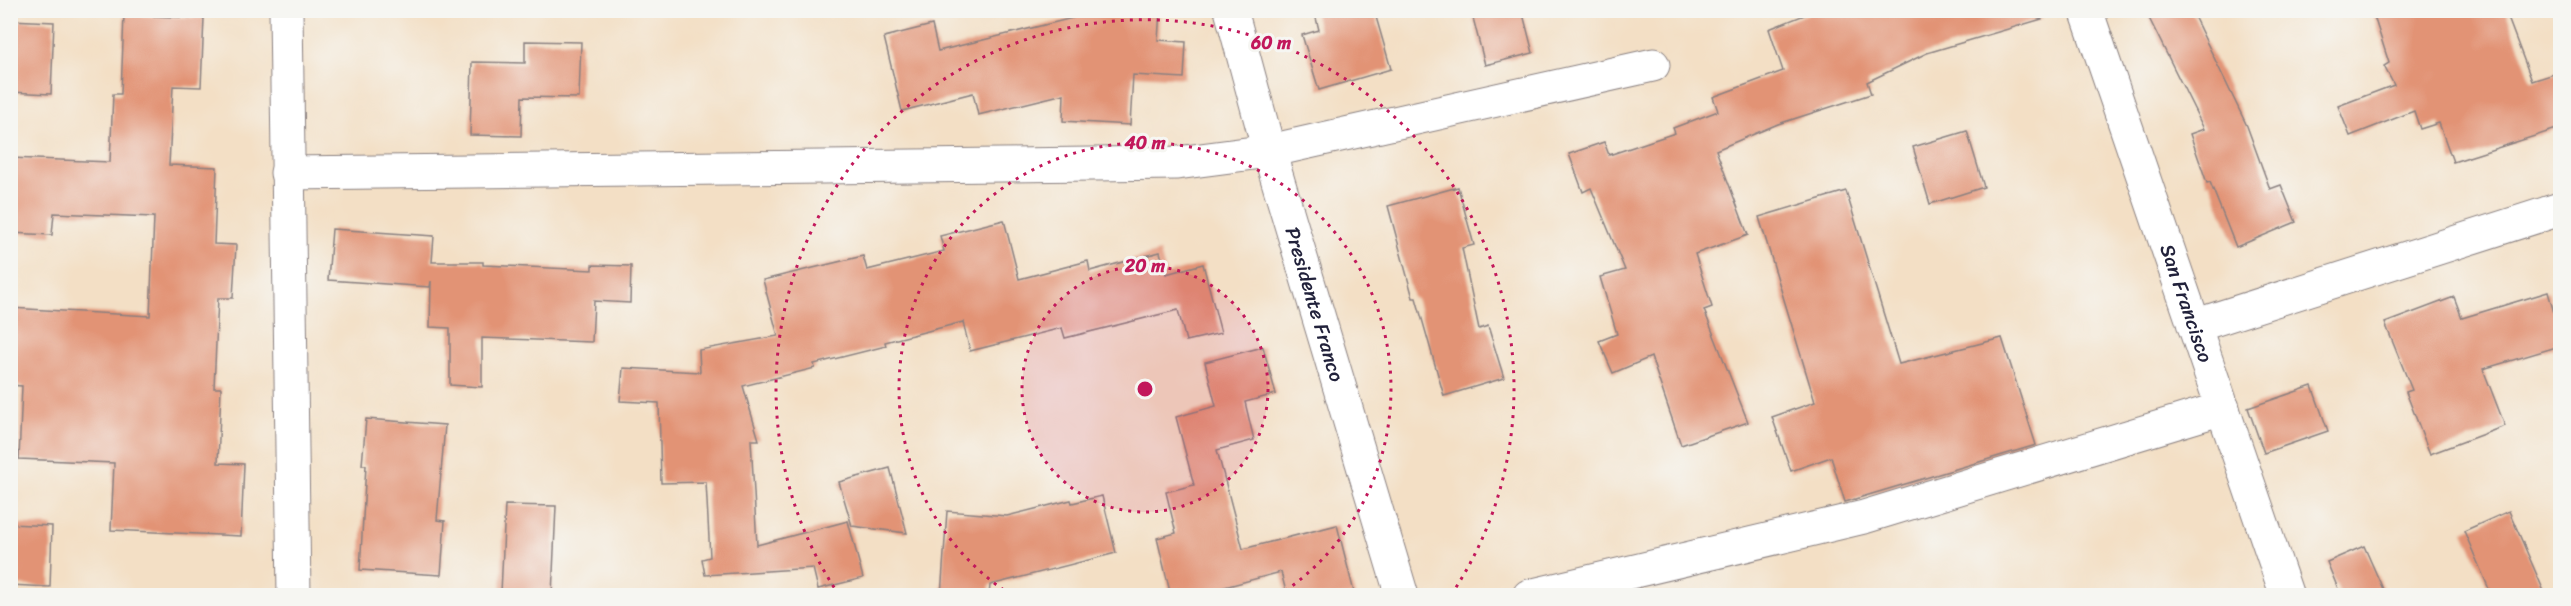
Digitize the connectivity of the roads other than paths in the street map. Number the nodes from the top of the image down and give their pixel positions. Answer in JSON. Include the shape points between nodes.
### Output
{"nodes":[{"id":1,"x":286,"y":10,"type":"edge"},
{"id":2,"x":1231,"y":10,"type":"edge"},
{"id":3,"x":2086,"y":10,"type":"edge"},
{"id":4,"x":1653,"y":65,"type":"dead end"},
{"id":5,"x":1269,"y":151,"type":"junction"},
{"id":6,"x":287,"y":173,"type":"junction"},
{"id":7,"x":2560,"y":208,"type":"edge"},
{"id":8,"x":2194,"y":326,"type":"junction"},
{"id":9,"x":2223,"y":408,"type":"junction"},
{"id":10,"x":294,"y":596,"type":"edge"},
{"id":11,"x":1402,"y":596,"type":"edge"},
{"id":12,"x":1529,"y":596,"type":"edge"},
{"id":13,"x":2287,"y":596,"type":"edge"}],
"edges":[{"from":1,"to":6,"type":"street"},
{"from":2,"to":5,"type":"street","name":"Presidente Franco"},
{"from":3,"to":8,"type":"street","name":"San Francisco"},
{"from":4,"to":5,"type":"street"},
{"from":5,"to":6,"type":"street","via":[[1177,163]]},
{"from":5,"to":11,"type":"street","name":"Presidente Franco"},
{"from":6,"to":10,"type":"street"},
{"from":7,"to":8,"type":"street"},
{"from":8,"to":9,"type":"street","name":"San Francisco"},
{"from":9,"to":12,"type":"street","via":[[1864,516]]},
{"from":9,"to":13,"type":"street","name":"San Francisco"}]}
